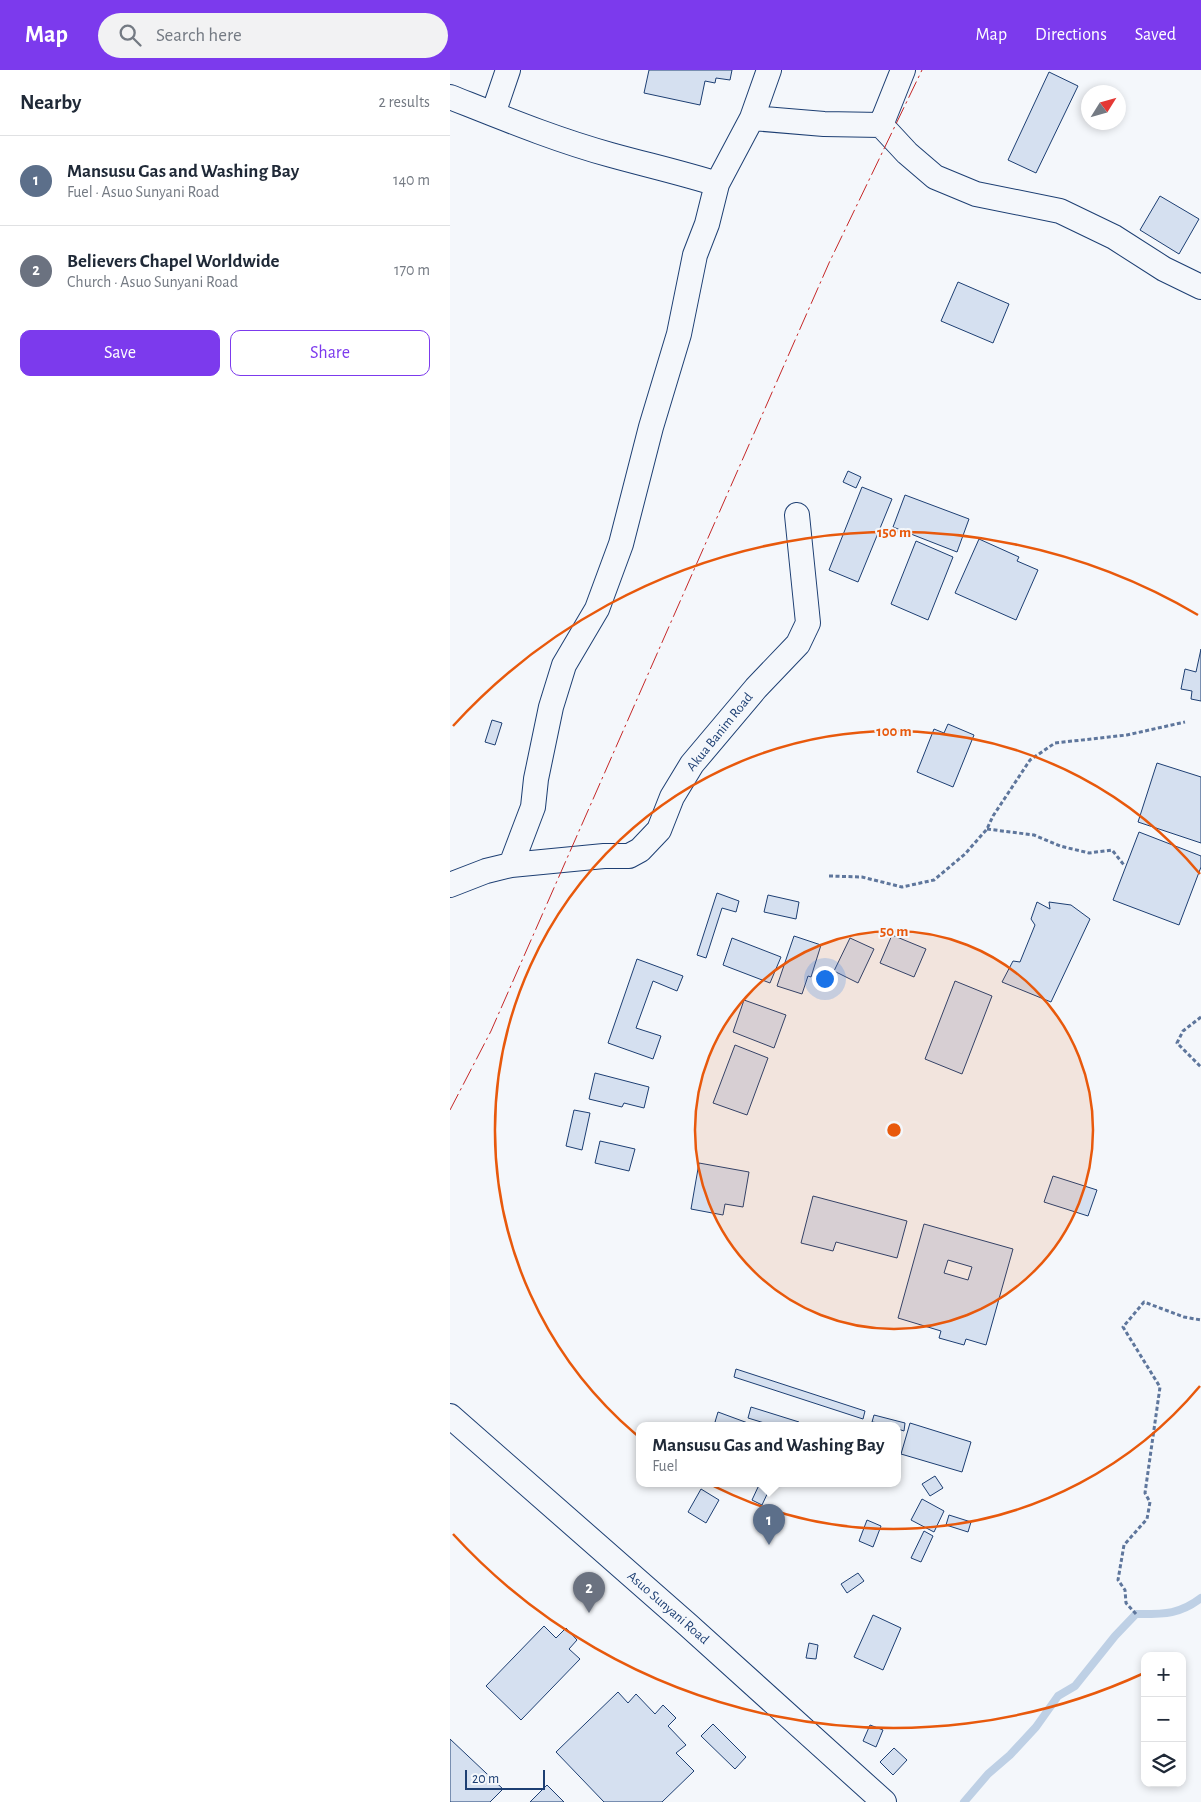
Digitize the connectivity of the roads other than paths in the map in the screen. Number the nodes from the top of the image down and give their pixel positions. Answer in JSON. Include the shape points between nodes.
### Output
{"nodes":[{"id":1,"x":508,"y":70,"type":"edge"},
{"id":2,"x":769,"y":70,"type":"edge"},
{"id":3,"x":903,"y":70,"type":"edge"},
{"id":4,"x":450,"y":97,"type":"edge"},
{"id":5,"x":493,"y":114,"type":"junction"},
{"id":6,"x":752,"y":118,"type":"junction"},
{"id":7,"x":881,"y":124,"type":"junction"},
{"id":8,"x":718,"y":184,"type":"junction"},
{"id":9,"x":1201,"y":287,"type":"edge"},
{"id":10,"x":797,"y":515,"type":"dead end"},
{"id":11,"x":511,"y":865,"type":"junction"},
{"id":12,"x":450,"y":885,"type":"edge"},
{"id":13,"x":450,"y":1416,"type":"edge"},
{"id":14,"x":884,"y":1802,"type":"edge"}],
"edges":[{"from":1,"to":5,"type":"street"},
{"from":2,"to":6,"type":"street"},
{"from":3,"to":7,"type":"street"},
{"from":4,"to":5,"type":"street"},
{"from":5,"to":8,"type":"street","via":[[610,155]]},
{"from":6,"to":7,"type":"street","via":[[824,124]]},
{"from":6,"to":8,"type":"street"},
{"from":7,"to":9,"type":"street","via":[[935,177],[976,194],[1060,211],[1114,237],[1164,269]]},
{"from":8,"to":11,"type":"street","via":[[694,255],[679,334],[621,544],[597,609],[564,665],[551,706],[533,807]]},
{"from":10,"to":11,"type":"street","name":"Akua Banim Road","via":[[808,623],[798,644],[692,764],[672,797],[658,830],[640,850],[629,856]]},
{"from":11,"to":12,"type":"street","name":"Akua Banim Road"},
{"from":13,"to":14,"type":"street","name":"Asuo Sunyani Road"}]}
